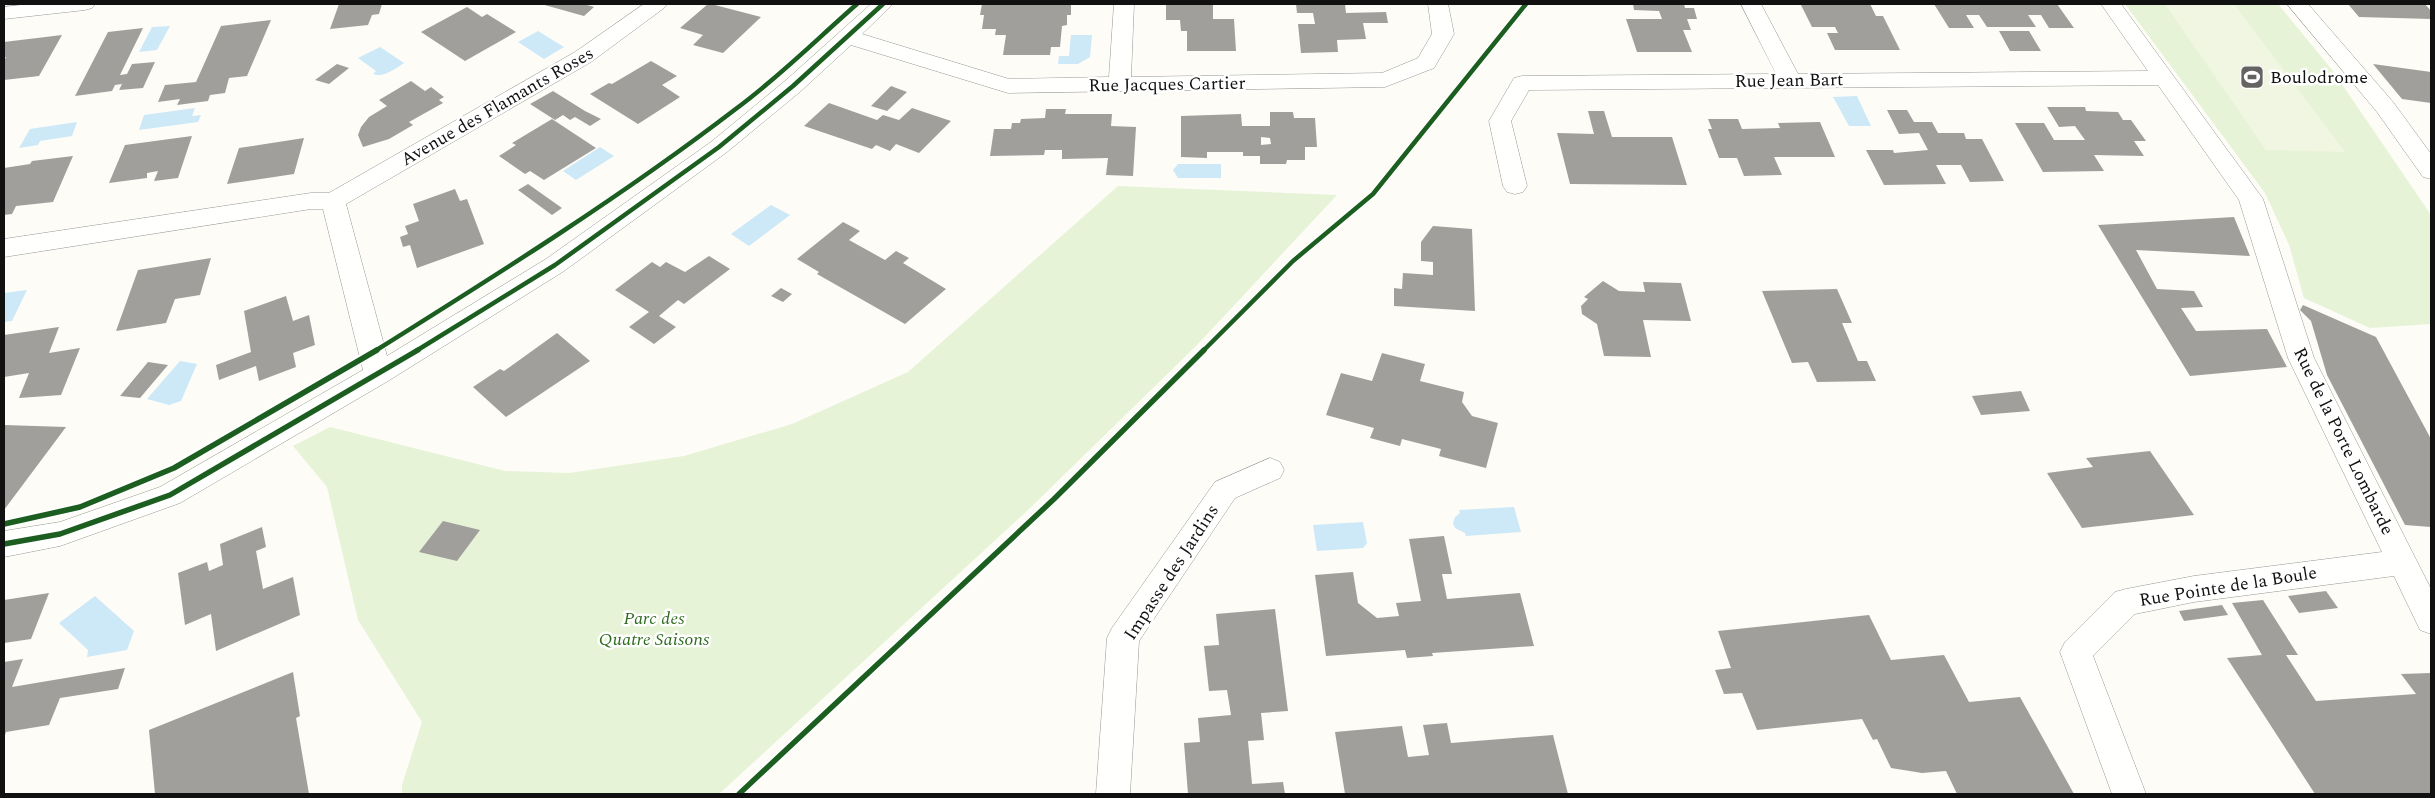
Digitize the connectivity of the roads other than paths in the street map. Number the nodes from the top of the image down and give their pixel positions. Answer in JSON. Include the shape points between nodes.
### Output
{"nodes":[{"id":1,"x":85,"y":4,"type":"edge"},
{"id":2,"x":657,"y":4,"type":"edge"},
{"id":3,"x":883,"y":4,"type":"edge"},
{"id":4,"x":1124,"y":4,"type":"edge"},
{"id":5,"x":1438,"y":4,"type":"edge"},
{"id":6,"x":1752,"y":4,"type":"edge"},
{"id":7,"x":2111,"y":4,"type":"edge"},
{"id":8,"x":2297,"y":4,"type":"edge"},
{"id":9,"x":4,"y":13,"type":"edge"},
{"id":10,"x":848,"y":37,"type":"junction"},
{"id":11,"x":2166,"y":78,"type":"junction"},
{"id":12,"x":1790,"y":80,"type":"junction"},
{"id":13,"x":1120,"y":84,"type":"junction"},
{"id":14,"x":2431,"y":172,"type":"edge"},
{"id":15,"x":1515,"y":186,"type":"dead end"},
{"id":16,"x":333,"y":201,"type":"junction"},
{"id":17,"x":4,"y":248,"type":"edge"},
{"id":18,"x":378,"y":374,"type":"junction"},
{"id":19,"x":1270,"y":470,"type":"dead end"},
{"id":20,"x":4,"y":544,"type":"edge"},
{"id":21,"x":2402,"y":562,"type":"junction"},
{"id":22,"x":2431,"y":620,"type":"edge"},
{"id":23,"x":1113,"y":794,"type":"edge"},
{"id":24,"x":2129,"y":794,"type":"edge"}],
"edges":[{"from":1,"to":9,"type":"street"},
{"from":2,"to":16,"type":"street","name":"Avenue des Flamants Roses","via":[[583,57]]},
{"from":3,"to":10,"type":"street"},
{"from":4,"to":13,"type":"street"},
{"from":5,"to":13,"type":"street","name":"Rue Jacques Cartier","via":[[1443,34],[1426,63],[1386,80]]},
{"from":6,"to":12,"type":"street"},
{"from":7,"to":11,"type":"street","name":"Rue de la Porte Lombarde"},
{"from":8,"to":14,"type":"street","via":[[2385,108]]},
{"from":10,"to":13,"type":"street","name":"Rue Jacques Cartier","via":[[1008,86]]},
{"from":10,"to":18,"type":"street","via":[[719,147],[563,260]]},
{"from":11,"to":12,"type":"street","name":"Rue Jean Bart"},
{"from":11,"to":21,"type":"street","name":"Rue de la Porte Lombarde","via":[[2251,199],[2301,358]]},
{"from":12,"to":15,"type":"street","name":"Rue Jean Bart","via":[[1522,83],[1500,121]]},
{"from":16,"to":17,"type":"street","name":"Avenue des Flamants Roses","via":[[311,201]]},
{"from":16,"to":18,"type":"street"},
{"from":18,"to":20,"type":"street","via":[[170,495],[60,534]]},
{"from":19,"to":23,"type":"street","name":"Impasse des Jardins","via":[[1225,490],[1123,638]]},
{"from":21,"to":22,"type":"street","name":"Rue de la Porte Lombarde"},
{"from":21,"to":24,"type":"street","name":"Rue Pointe de la Boule","via":[[2194,589],[2126,602],[2076,652]]}]}
